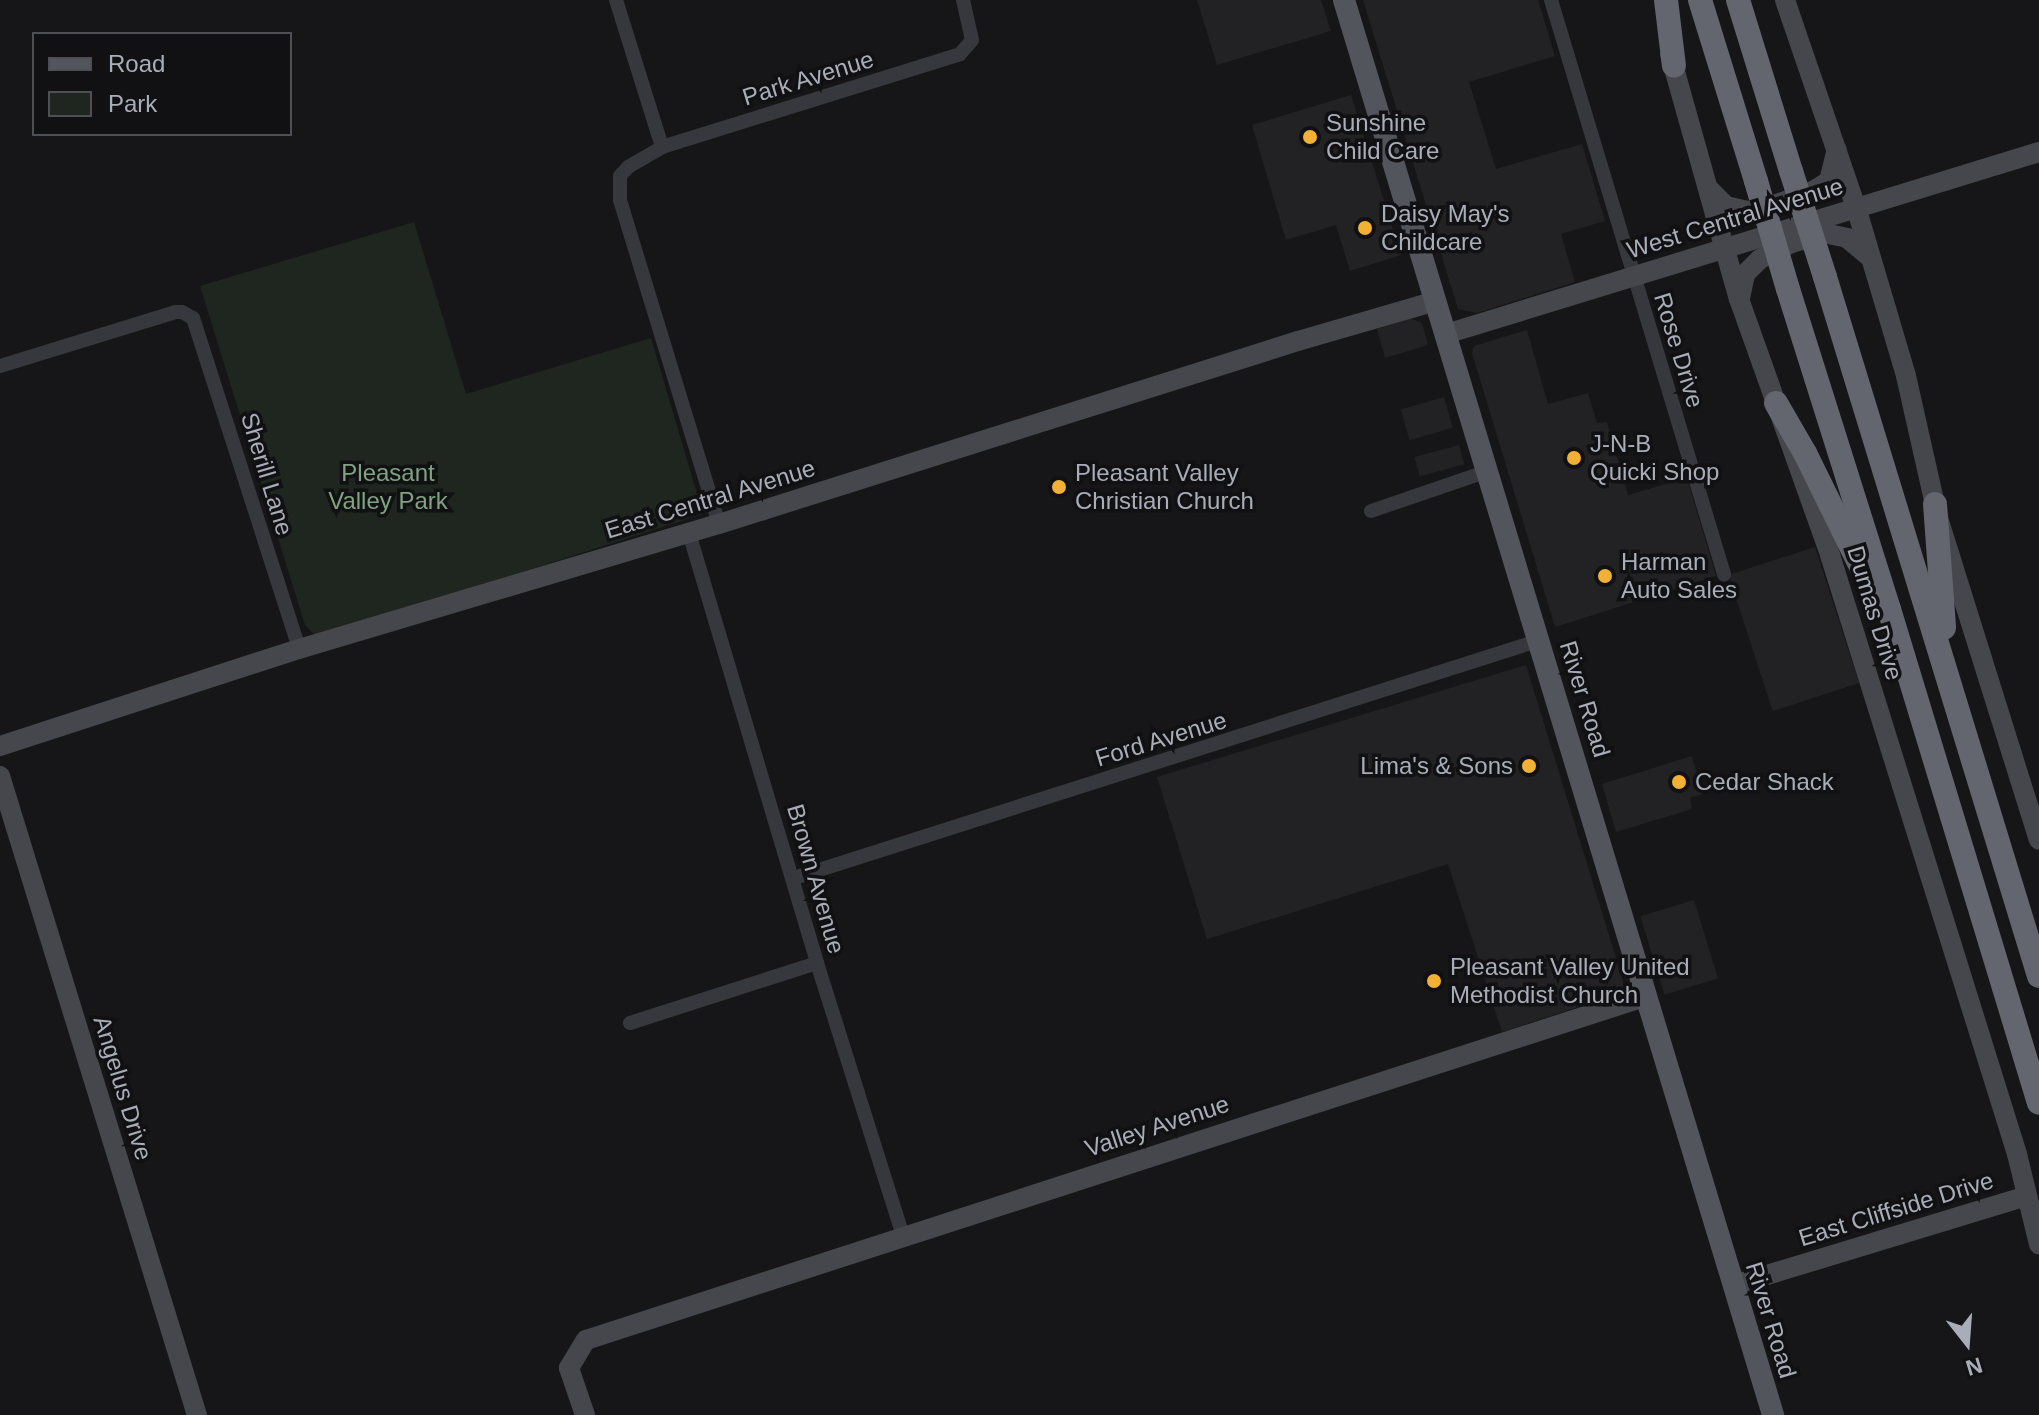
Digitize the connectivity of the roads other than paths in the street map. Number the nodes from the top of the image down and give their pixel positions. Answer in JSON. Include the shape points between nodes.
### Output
{"nodes":[{"id":1,"x":616,"y":0,"type":"edge"},
{"id":2,"x":963,"y":0,"type":"edge"},
{"id":3,"x":1344,"y":0,"type":"edge"},
{"id":4,"x":1551,"y":0,"type":"edge"},
{"id":5,"x":1655,"y":0,"type":"edge"},
{"id":6,"x":1666,"y":0,"type":"edge"},
{"id":7,"x":1700,"y":0,"type":"edge"},
{"id":8,"x":1738,"y":0,"type":"edge"},
{"id":9,"x":1785,"y":0,"type":"edge"},
{"id":10,"x":1674,"y":66,"type":"junction"},
{"id":11,"x":662,"y":147,"type":"junction"},
{"id":12,"x":1837,"y":149,"type":"junction"},
{"id":13,"x":2039,"y":152,"type":"edge"},
{"id":14,"x":1708,"y":187,"type":"junction"},
{"id":15,"x":1856,"y":207,"type":"junction"},
{"id":16,"x":1725,"y":248,"type":"junction"},
{"id":17,"x":1870,"y":257,"type":"junction"},
{"id":18,"x":1634,"y":276,"type":"junction"},
{"id":19,"x":1739,"y":299,"type":"junction"},
{"id":20,"x":1436,"y":301,"type":"junction"},
{"id":21,"x":1446,"y":334,"type":"junction"},
{"id":22,"x":0,"y":366,"type":"edge"},
{"id":23,"x":1776,"y":403,"type":"junction"},
{"id":24,"x":1488,"y":471,"type":"junction"},
{"id":25,"x":1935,"y":504,"type":"junction"},
{"id":26,"x":1371,"y":511,"type":"dead end"},
{"id":27,"x":719,"y":524,"type":"junction"},
{"id":28,"x":689,"y":533,"type":"junction"},
{"id":29,"x":1724,"y":574,"type":"dead end"},
{"id":30,"x":1540,"y":640,"type":"junction"},
{"id":31,"x":299,"y":649,"type":"junction"},
{"id":32,"x":1905,"y":660,"type":"junction"},
{"id":33,"x":0,"y":746,"type":"edge"},
{"id":34,"x":1972,"y":760,"type":"junction"},
{"id":35,"x":0,"y":776,"type":"edge"},
{"id":36,"x":2039,"y":840,"type":"edge"},
{"id":37,"x":794,"y":878,"type":"junction"},
{"id":38,"x":817,"y":963,"type":"junction"},
{"id":39,"x":2039,"y":976,"type":"edge"},
{"id":40,"x":1647,"y":996,"type":"junction"},
{"id":41,"x":630,"y":1023,"type":"dead end"},
{"id":42,"x":2039,"y":1103,"type":"edge"},
{"id":43,"x":2027,"y":1196,"type":"junction"},
{"id":44,"x":903,"y":1235,"type":"junction"},
{"id":45,"x":2039,"y":1244,"type":"edge"},
{"id":46,"x":1734,"y":1285,"type":"junction"},
{"id":47,"x":197,"y":1415,"type":"edge"},
{"id":48,"x":585,"y":1415,"type":"edge"},
{"id":49,"x":1773,"y":1415,"type":"edge"}],
"edges":[{"from":1,"to":11,"type":"street"},
{"from":2,"to":11,"type":"street","name":"Park Avenue","via":[[972,40],[960,54]]},
{"from":3,"to":20,"type":"main road","name":"River Road"},
{"from":4,"to":18,"type":"street","name":"Rose Drive"},
{"from":5,"to":10,"type":"street","name":"Dumas Drive"},
{"from":6,"to":10,"type":"highway"},
{"from":7,"to":32,"type":"highway","bridge":true},
{"from":8,"to":34,"type":"highway","bridge":true},
{"from":9,"to":12,"type":"street"},
{"from":10,"to":14,"type":"street","name":"Dumas Drive"},
{"from":11,"to":27,"type":"street","name":"Park Avenue","via":[[620,176],[619,196]]},
{"from":12,"to":14,"type":"street","via":[[1829,181],[1774,205],[1748,211],[1726,206]]},
{"from":12,"to":15,"type":"street"},
{"from":13,"to":15,"type":"street","name":"West Central Avenue"},
{"from":14,"to":16,"type":"street","name":"Dumas Drive"},
{"from":15,"to":16,"type":"street","name":"West Central Avenue"},
{"from":15,"to":17,"type":"street"},
{"from":16,"to":18,"type":"street","name":"West Central Avenue"},
{"from":16,"to":19,"type":"street","name":"Dumas Drive"},
{"from":17,"to":19,"type":"street","via":[[1847,238],[1824,233],[1792,243],[1760,259],[1745,274]]},
{"from":17,"to":25,"type":"street","via":[[1906,376]]},
{"from":18,"to":21,"type":"street","name":"West Central Avenue"},
{"from":18,"to":29,"type":"street","name":"Rose Drive"},
{"from":19,"to":23,"type":"street","name":"Dumas Drive"},
{"from":20,"to":21,"type":"main road","name":"River Road"},
{"from":20,"to":27,"type":"street","name":"East Central Avenue"},
{"from":21,"to":24,"type":"main road","name":"River Road"},
{"from":22,"to":31,"type":"street","name":"Sherill Lane","via":[[175,312],[188,314],[197,324]]},
{"from":23,"to":32,"type":"highway"},
{"from":23,"to":43,"type":"street","name":"Dumas Drive","via":[[1830,555]]},
{"from":24,"to":26,"type":"street"},
{"from":24,"to":30,"type":"main road","name":"River Road"},
{"from":25,"to":34,"type":"highway","via":[[1942,617]]},
{"from":25,"to":36,"type":"street"},
{"from":27,"to":28,"type":"street","name":"East Central Avenue"},
{"from":28,"to":31,"type":"street","name":"East Central Avenue"},
{"from":28,"to":37,"type":"street","name":"Brown Avenue"},
{"from":30,"to":37,"type":"street","name":"Ford Avenue"},
{"from":30,"to":40,"type":"main road","name":"River Road"},
{"from":31,"to":33,"type":"street","name":"East Central Avenue"},
{"from":32,"to":42,"type":"highway"},
{"from":34,"to":39,"type":"highway"},
{"from":35,"to":47,"type":"street","name":"Angelus Drive"},
{"from":37,"to":38,"type":"street","name":"Brown Avenue"},
{"from":38,"to":41,"type":"street"},
{"from":38,"to":44,"type":"street","name":"Brown Avenue"},
{"from":40,"to":44,"type":"street","name":"Valley Avenue"},
{"from":40,"to":46,"type":"main road","name":"River Road"},
{"from":43,"to":45,"type":"street","name":"Dumas Drive"},
{"from":43,"to":46,"type":"street","name":"East Cliffside Drive"},
{"from":44,"to":48,"type":"street","name":"Valley Avenue","via":[[586,1340],[569,1368]]},
{"from":46,"to":49,"type":"main road","name":"River Road"}]}
